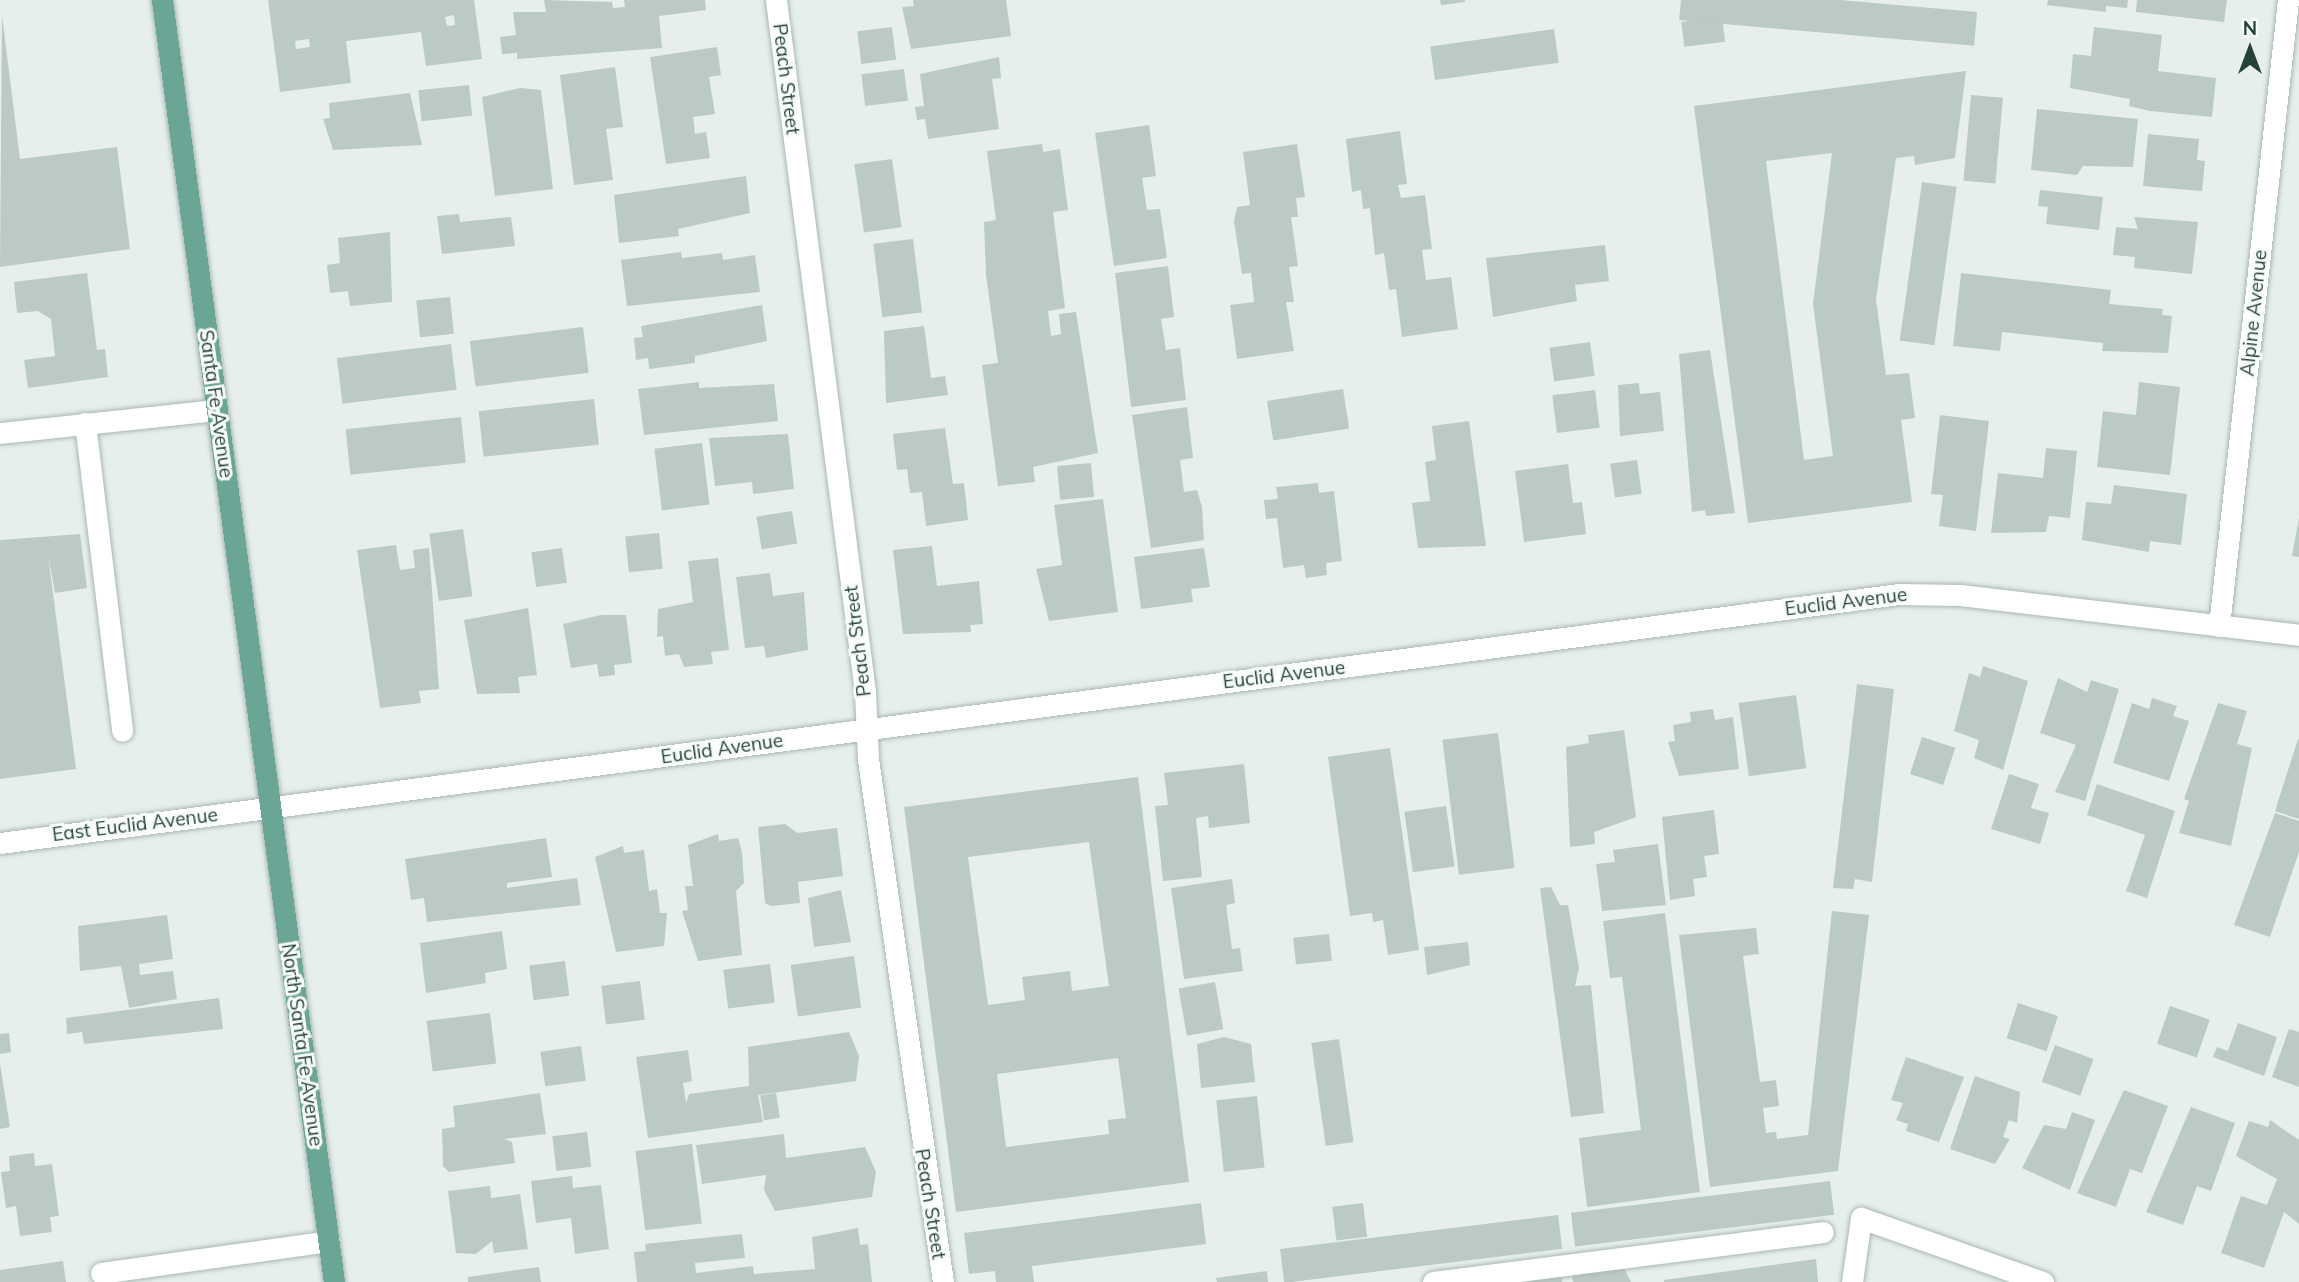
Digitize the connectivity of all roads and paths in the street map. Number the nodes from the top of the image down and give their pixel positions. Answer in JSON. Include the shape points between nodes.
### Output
{"nodes":[{"id":1,"x":162,"y":0,"type":"edge"},
{"id":2,"x":776,"y":0,"type":"edge"},
{"id":3,"x":2288,"y":0,"type":"edge"},
{"id":4,"x":217,"y":410,"type":"junction"},
{"id":5,"x":85,"y":423,"type":"junction"},
{"id":6,"x":0,"y":433,"type":"edge"},
{"id":7,"x":2218,"y":626,"type":"junction"},
{"id":8,"x":2299,"y":635,"type":"edge"},
{"id":9,"x":866,"y":730,"type":"junction"},
{"id":10,"x":122,"y":731,"type":"dead end"},
{"id":11,"x":270,"y":808,"type":"junction"},
{"id":12,"x":0,"y":843,"type":"edge"},
{"id":13,"x":1824,"y":1232,"type":"dead end"},
{"id":14,"x":329,"y":1241,"type":"junction"},
{"id":15,"x":100,"y":1273,"type":"dead end"},
{"id":16,"x":334,"y":1282,"type":"edge"},
{"id":17,"x":943,"y":1282,"type":"edge"},
{"id":18,"x":1433,"y":1282,"type":"edge"},
{"id":19,"x":1852,"y":1282,"type":"edge"},
{"id":20,"x":2043,"y":1282,"type":"edge"}],
"edges":[{"from":1,"to":4,"type":"main road","name":"Santa Fe Avenue"},
{"from":2,"to":9,"type":"street","name":"Peach Street"},
{"from":3,"to":7,"type":"street","name":"Alpine Avenue"},
{"from":4,"to":5,"type":"street"},
{"from":4,"to":11,"type":"main road","name":"Santa Fe Avenue"},
{"from":5,"to":6,"type":"street"},
{"from":5,"to":10,"type":"street"},
{"from":7,"to":8,"type":"street","name":"Euclid Avenue"},
{"from":7,"to":9,"type":"street","name":"Euclid Avenue","via":[[1960,595],[1898,594]]},
{"from":9,"to":11,"type":"street","name":"Euclid Avenue"},
{"from":9,"to":17,"type":"street","name":"Peach Street"},
{"from":11,"to":12,"type":"street","name":"East Euclid Avenue"},
{"from":11,"to":14,"type":"main road","name":"North Santa Fe Avenue"},
{"from":13,"to":18,"type":"street"},
{"from":14,"to":15,"type":"street"},
{"from":14,"to":16,"type":"main road","name":"North Santa Fe Avenue"},
{"from":19,"to":20,"type":"street","via":[[1861,1218]]}]}
